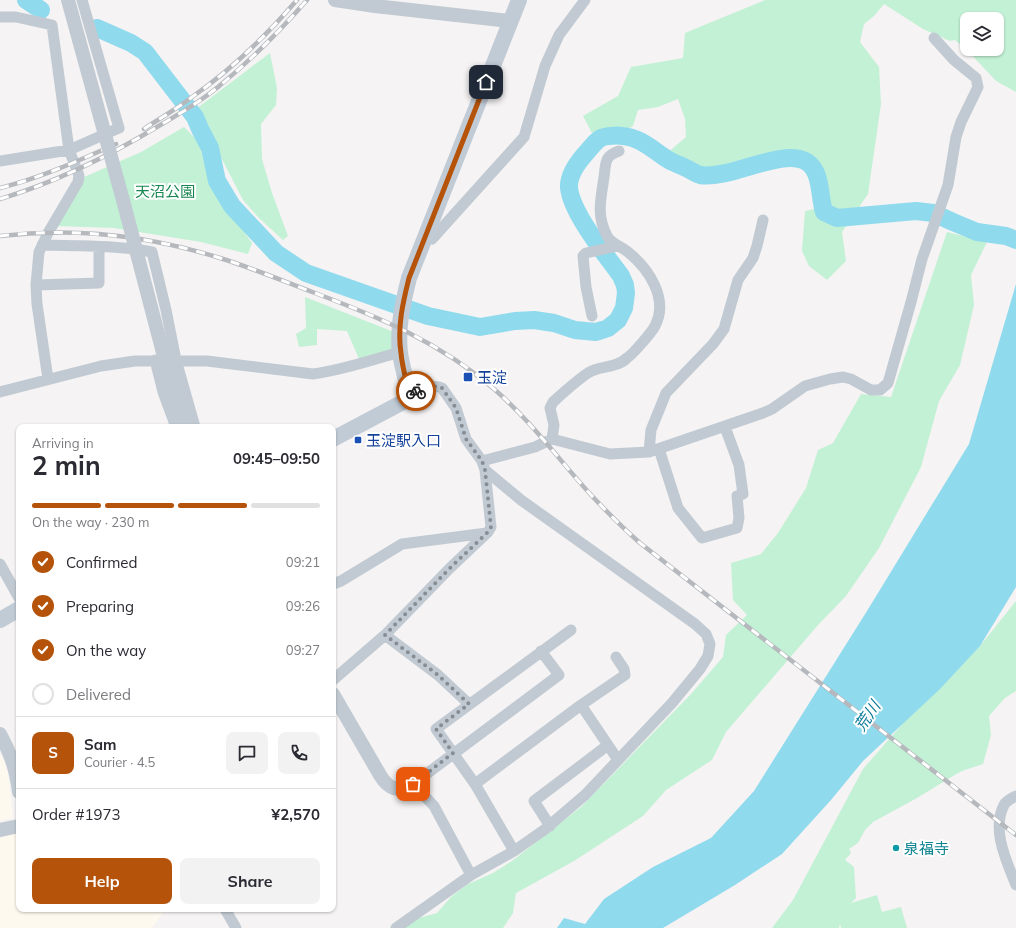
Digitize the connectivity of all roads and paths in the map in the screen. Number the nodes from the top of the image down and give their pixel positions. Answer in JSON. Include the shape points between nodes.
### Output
{"nodes":[{"id":1,"x":68,"y":0,"type":"edge"},
{"id":2,"x":82,"y":0,"type":"edge"},
{"id":3,"x":335,"y":0,"type":"edge"},
{"id":4,"x":518,"y":0,"type":"edge"},
{"id":5,"x":585,"y":0,"type":"edge"},
{"id":6,"x":0,"y":17,"type":"edge"},
{"id":7,"x":510,"y":21,"type":"junction"},
{"id":8,"x":934,"y":38,"type":"dead end"},
{"id":9,"x":69,"y":150,"type":"junction"},
{"id":10,"x":619,"y":151,"type":"dead end"},
{"id":11,"x":0,"y":161,"type":"edge"},
{"id":12,"x":763,"y":220,"type":"dead end"},
{"id":13,"x":426,"y":235,"type":"junction"},
{"id":14,"x":42,"y":245,"type":"junction"},
{"id":15,"x":99,"y":247,"type":"junction"},
{"id":16,"x":613,"y":247,"type":"junction"},
{"id":17,"x":36,"y":285,"type":"junction"},
{"id":18,"x":592,"y":316,"type":"dead end"},
{"id":19,"x":400,"y":352,"type":"junction"},
{"id":20,"x":155,"y":360,"type":"junction"},
{"id":21,"x":171,"y":364,"type":"junction"},
{"id":22,"x":48,"y":379,"type":"junction"},
{"id":23,"x":0,"y":392,"type":"edge"},
{"id":24,"x":409,"y":393,"type":"junction"},
{"id":25,"x":175,"y":424,"type":"edge"},
{"id":26,"x":184,"y":424,"type":"edge"},
{"id":27,"x":194,"y":424,"type":"edge"},
{"id":28,"x":725,"y":427,"type":"junction"},
{"id":29,"x":336,"y":437,"type":"edge"},
{"id":30,"x":552,"y":439,"type":"junction"},
{"id":31,"x":654,"y":450,"type":"junction"},
{"id":32,"x":483,"y":465,"type":"junction"},
{"id":33,"x":488,"y":532,"type":"junction"},
{"id":34,"x":0,"y":564,"type":"edge"},
{"id":35,"x":336,"y":582,"type":"edge"},
{"id":36,"x":16,"y":593,"type":"edge"},
{"id":37,"x":16,"y":611,"type":"edge"},
{"id":38,"x":0,"y":620,"type":"edge"},
{"id":39,"x":571,"y":630,"type":"dead end"},
{"id":40,"x":385,"y":635,"type":"junction"},
{"id":41,"x":541,"y":651,"type":"junction"},
{"id":42,"x":616,"y":656,"type":"dead end"},
{"id":43,"x":336,"y":677,"type":"edge"},
{"id":44,"x":336,"y":699,"type":"edge"},
{"id":45,"x":469,"y":704,"type":"junction"},
{"id":46,"x":581,"y":705,"type":"junction"},
{"id":47,"x":0,"y":734,"type":"edge"},
{"id":48,"x":608,"y":745,"type":"junction"},
{"id":49,"x":453,"y":753,"type":"junction"},
{"id":50,"x":618,"y":760,"type":"junction"},
{"id":51,"x":16,"y":775,"type":"edge"},
{"id":52,"x":413,"y":784,"type":"junction"},
{"id":53,"x":475,"y":784,"type":"junction"},
{"id":54,"x":1016,"y":796,"type":"edge"},
{"id":55,"x":550,"y":826,"type":"junction"},
{"id":56,"x":16,"y":827,"type":"edge"},
{"id":57,"x":0,"y":830,"type":"edge"},
{"id":58,"x":514,"y":851,"type":"junction"},
{"id":59,"x":471,"y":875,"type":"junction"},
{"id":60,"x":1016,"y":885,"type":"edge"},
{"id":61,"x":227,"y":912,"type":"edge"},
{"id":62,"x":236,"y":928,"type":"edge"},
{"id":63,"x":396,"y":928,"type":"edge"}],
"edges":[{"from":1,"to":21,"type":"street","bridge":true},
{"from":2,"to":9,"type":"street","via":[[119,128]]},
{"from":3,"to":7,"type":"street"},
{"from":4,"to":7,"type":"main road"},
{"from":5,"to":13,"type":"street","via":[[559,35],[545,66],[524,137],[432,239]]},
{"from":6,"to":9,"type":"street","via":[[16,17],[52,25]]},
{"from":7,"to":13,"type":"main road"},
{"from":8,"to":28,"type":"street","via":[[954,60],[976,78],[978,87],[963,116],[956,137],[948,185],[922,259],[888,383],[880,390],[871,390],[851,379],[830,379],[805,386],[772,409]]},
{"from":9,"to":11,"type":"street"},
{"from":9,"to":14,"type":"street","via":[[79,176],[78,182]]},
{"from":10,"to":16,"type":"street","via":[[607,158],[601,198],[600,218]]},
{"from":12,"to":31,"type":"street","via":[[753,258],[738,280],[724,329],[666,393],[651,430]]},
{"from":13,"to":19,"type":"main road","via":[[409,278],[403,302]]},
{"from":14,"to":15,"type":"street"},
{"from":14,"to":17,"type":"street"},
{"from":15,"to":17,"type":"street","via":[[100,283]]},
{"from":15,"to":21,"type":"street","via":[[132,248],[152,252],[166,310]]},
{"from":16,"to":18,"type":"street","via":[[586,253],[583,256]]},
{"from":16,"to":30,"type":"street","via":[[627,251],[653,280],[659,300],[657,320],[655,326],[628,358],[589,372],[554,402],[550,408],[554,425]]},
{"from":17,"to":22,"type":"street"},
{"from":19,"to":21,"type":"street","via":[[313,374],[207,361]]},
{"from":19,"to":24,"type":"main road"},
{"from":20,"to":21,"type":"street"},
{"from":20,"to":22,"type":"street","via":[[116,362]]},
{"from":20,"to":25,"type":"street"},
{"from":21,"to":26,"type":"street"},
{"from":21,"to":27,"type":"street"},
{"from":22,"to":23,"type":"street"},
{"from":24,"to":29,"type":"main road","via":[[405,401]]},
{"from":24,"to":32,"type":"street","via":[[433,386],[442,388],[456,408],[466,439]]},
{"from":28,"to":31,"type":"street"},
{"from":28,"to":31,"type":"street","via":[[739,465],[743,494],[737,496],[740,518],[737,528],[702,538],[678,508]]},
{"from":30,"to":31,"type":"street","via":[[610,454]]},
{"from":30,"to":32,"type":"street"},
{"from":32,"to":33,"type":"street","via":[[491,527]]},
{"from":32,"to":50,"type":"street","via":[[521,500],[706,634],[710,644],[708,656],[700,668],[672,703]]},
{"from":33,"to":35,"type":"street","via":[[402,544]]},
{"from":33,"to":40,"type":"street"},
{"from":34,"to":36,"type":"street"},
{"from":37,"to":38,"type":"main road"},
{"from":39,"to":41,"type":"street"},
{"from":40,"to":43,"type":"street"},
{"from":40,"to":45,"type":"street","via":[[438,675]]},
{"from":41,"to":45,"type":"street"},
{"from":41,"to":49,"type":"street","via":[[559,675]]},
{"from":42,"to":46,"type":"street","via":[[625,675]]},
{"from":44,"to":52,"type":"street","via":[[389,787],[406,788]]},
{"from":45,"to":49,"type":"street","via":[[436,729]]},
{"from":46,"to":48,"type":"street"},
{"from":46,"to":53,"type":"street"},
{"from":47,"to":51,"type":"street","via":[[9,750]]},
{"from":48,"to":50,"type":"street"},
{"from":48,"to":55,"type":"street","via":[[534,801]]},
{"from":49,"to":52,"type":"street"},
{"from":49,"to":53,"type":"street"},
{"from":50,"to":55,"type":"street","via":[[585,795]]},
{"from":52,"to":59,"type":"street","via":[[434,806]]},
{"from":53,"to":58,"type":"street"},
{"from":54,"to":60,"type":"street","via":[[1004,804],[999,836]]},
{"from":55,"to":58,"type":"street"},
{"from":56,"to":57,"type":"street"},
{"from":58,"to":59,"type":"street"},
{"from":59,"to":63,"type":"street"},
{"from":61,"to":62,"type":"street"}]}
